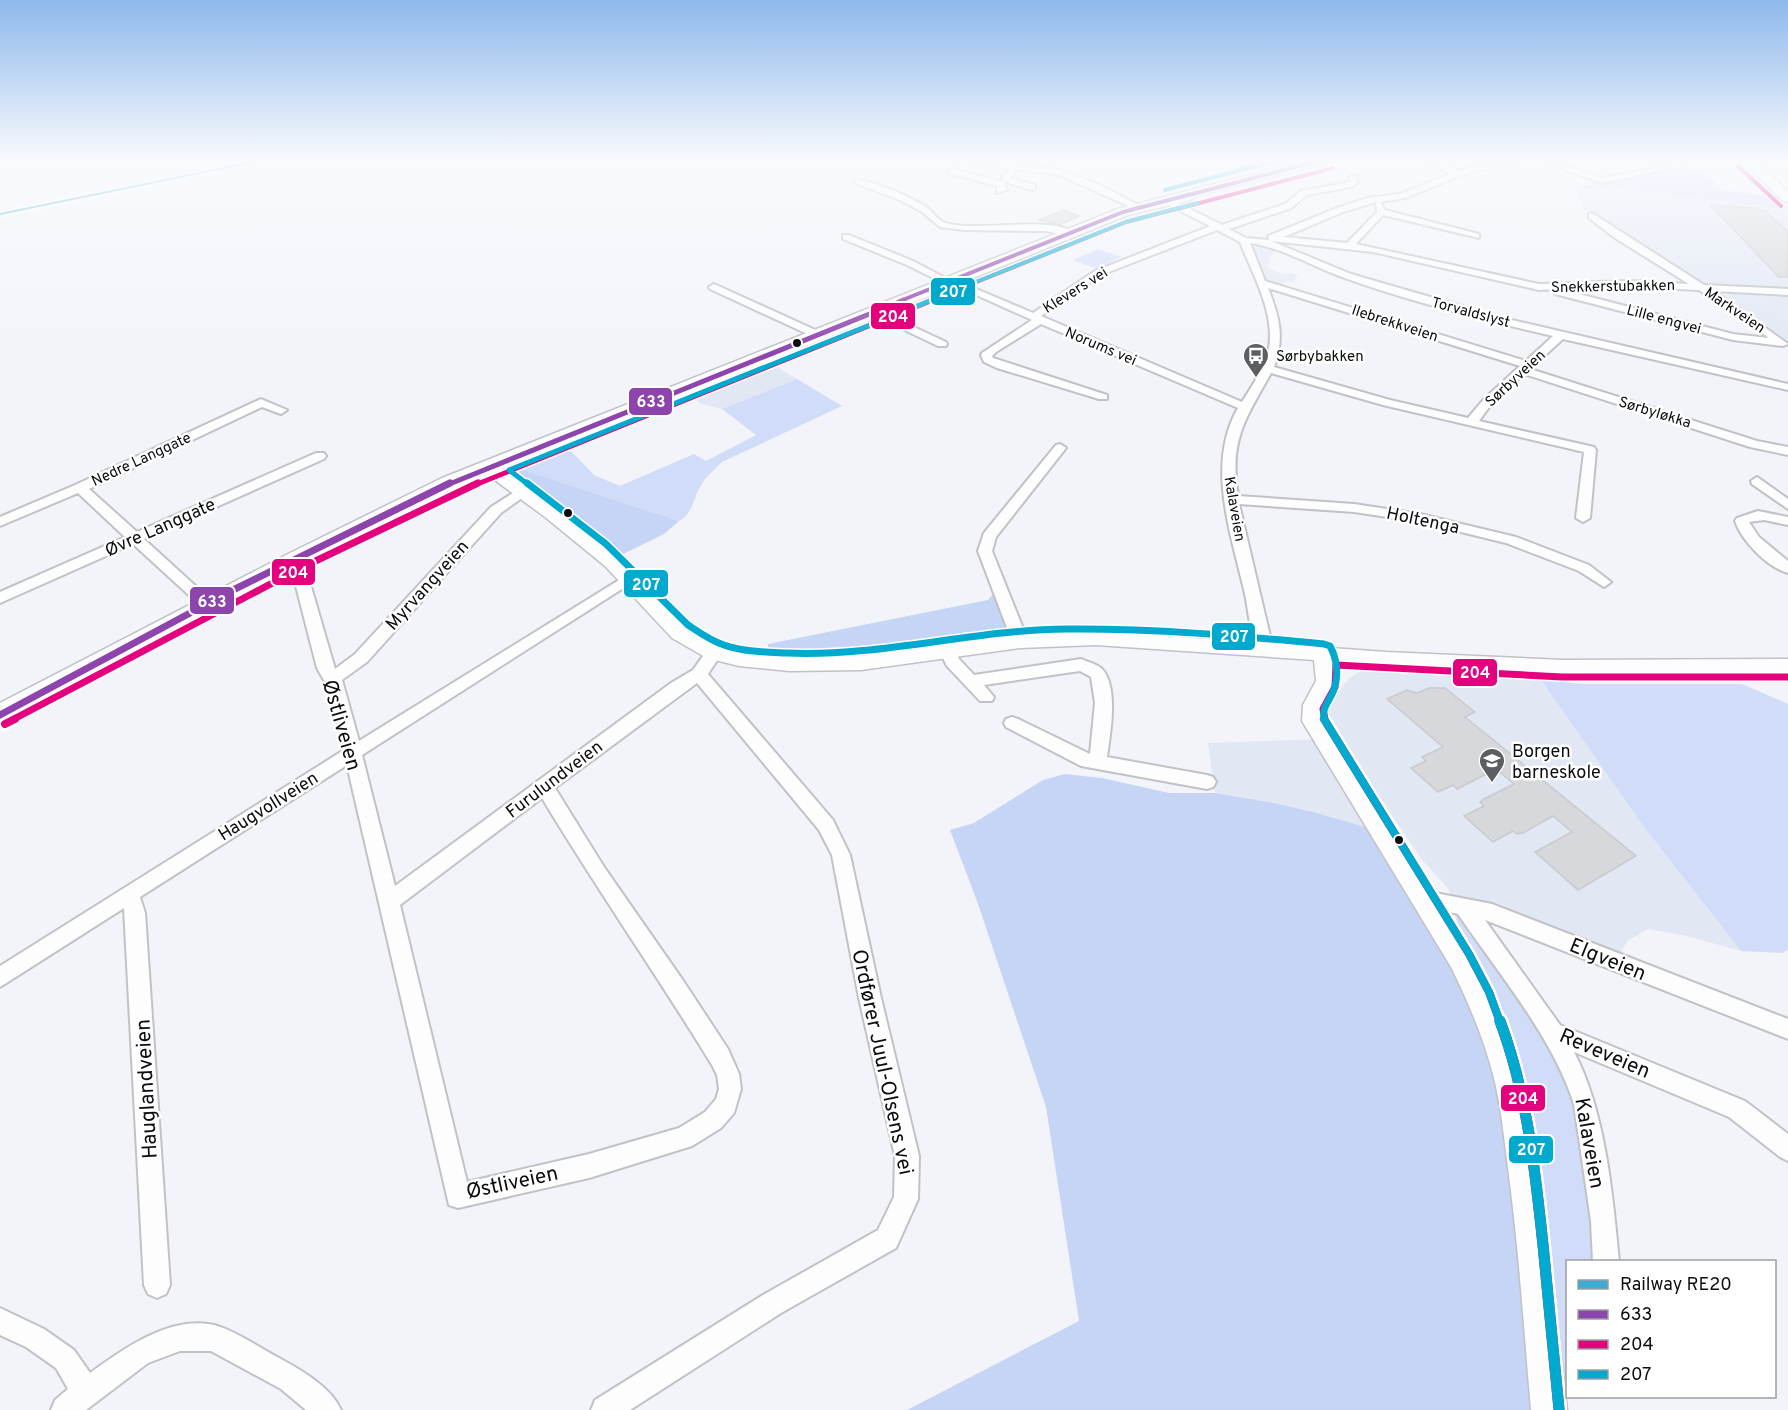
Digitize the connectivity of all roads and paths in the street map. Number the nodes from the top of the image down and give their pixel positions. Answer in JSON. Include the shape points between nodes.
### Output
{"nodes":[{"id":1,"x":940,"y":224,"type":"edge"},
{"id":2,"x":1095,"y":224,"type":"edge"},
{"id":3,"x":1214,"y":224,"type":"edge"},
{"id":4,"x":1230,"y":224,"type":"edge"},
{"id":5,"x":1306,"y":224,"type":"edge"},
{"id":6,"x":1372,"y":224,"type":"edge"},
{"id":7,"x":1426,"y":224,"type":"edge"},
{"id":8,"x":1603,"y":224,"type":"edge"},
{"id":9,"x":1220,"y":227,"type":"junction"},
{"id":10,"x":1071,"y":233,"type":"junction"},
{"id":11,"x":1476,"y":236,"type":"dead end"},
{"id":12,"x":846,"y":237,"type":"dead end"},
{"id":13,"x":1244,"y":240,"type":"junction"},
{"id":14,"x":1267,"y":240,"type":"junction"},
{"id":15,"x":1350,"y":246,"type":"junction"},
{"id":16,"x":953,"y":283,"type":"junction"},
{"id":17,"x":1262,"y":283,"type":"junction"},
{"id":18,"x":714,"y":287,"type":"dead end"},
{"id":19,"x":1546,"y":287,"type":"junction"},
{"id":20,"x":1701,"y":287,"type":"junction"},
{"id":21,"x":1788,"y":292,"type":"edge"},
{"id":22,"x":875,"y":312,"type":"junction"},
{"id":23,"x":1036,"y":318,"type":"junction"},
{"id":24,"x":818,"y":335,"type":"junction"},
{"id":25,"x":1561,"y":335,"type":"junction"},
{"id":26,"x":942,"y":344,"type":"dead end"},
{"id":27,"x":1785,"y":345,"type":"edge"},
{"id":28,"x":1525,"y":367,"type":"junction"},
{"id":29,"x":1269,"y":369,"type":"junction"},
{"id":30,"x":1788,"y":387,"type":"edge"},
{"id":31,"x":1103,"y":397,"type":"dead end"},
{"id":32,"x":1245,"y":406,"type":"junction"},
{"id":33,"x":281,"y":410,"type":"dead end"},
{"id":34,"x":1471,"y":423,"type":"junction"},
{"id":35,"x":1060,"y":448,"type":"dead end"},
{"id":36,"x":1788,"y":452,"type":"edge"},
{"id":37,"x":320,"y":456,"type":"dead end"},
{"id":38,"x":488,"y":467,"type":"junction"},
{"id":39,"x":1757,"y":481,"type":"dead end"},
{"id":40,"x":80,"y":488,"type":"junction"},
{"id":41,"x":521,"y":492,"type":"junction"},
{"id":42,"x":1232,"y":500,"type":"junction"},
{"id":43,"x":1788,"y":505,"type":"edge"},
{"id":44,"x":1583,"y":518,"type":"dead end"},
{"id":45,"x":1788,"y":521,"type":"edge"},
{"id":46,"x":0,"y":522,"type":"edge"},
{"id":47,"x":136,"y":536,"type":"junction"},
{"id":48,"x":296,"y":559,"type":"junction"},
{"id":49,"x":1788,"y":568,"type":"edge"},
{"id":50,"x":629,"y":580,"type":"junction"},
{"id":51,"x":1604,"y":582,"type":"dead end"},
{"id":52,"x":0,"y":598,"type":"edge"},
{"id":53,"x":208,"y":604,"type":"junction"},
{"id":54,"x":1020,"y":641,"type":"junction"},
{"id":55,"x":1265,"y":649,"type":"junction"},
{"id":56,"x":948,"y":652,"type":"junction"},
{"id":57,"x":714,"y":653,"type":"junction"},
{"id":58,"x":1323,"y":654,"type":"junction"},
{"id":59,"x":1788,"y":666,"type":"edge"},
{"id":60,"x":699,"y":674,"type":"junction"},
{"id":61,"x":333,"y":678,"type":"junction"},
{"id":62,"x":970,"y":681,"type":"junction"},
{"id":63,"x":986,"y":697,"type":"dead end"},
{"id":64,"x":0,"y":714,"type":"edge"},
{"id":65,"x":1012,"y":723,"type":"dead end"},
{"id":66,"x":352,"y":755,"type":"junction"},
{"id":67,"x":1098,"y":762,"type":"junction"},
{"id":68,"x":1207,"y":782,"type":"dead end"},
{"id":69,"x":545,"y":787,"type":"junction"},
{"id":70,"x":129,"y":893,"type":"junction"},
{"id":71,"x":1425,"y":899,"type":"junction"},
{"id":72,"x":389,"y":902,"type":"junction"},
{"id":73,"x":1464,"y":907,"type":"junction"},
{"id":74,"x":0,"y":977,"type":"edge"},
{"id":75,"x":1788,"y":1029,"type":"edge"},
{"id":76,"x":1552,"y":1032,"type":"junction"},
{"id":77,"x":1788,"y":1149,"type":"edge"},
{"id":78,"x":1606,"y":1260,"type":"edge"},
{"id":79,"x":157,"y":1285,"type":"dead end"},
{"id":80,"x":0,"y":1321,"type":"edge"},
{"id":81,"x":86,"y":1392,"type":"junction"},
{"id":82,"x":65,"y":1410,"type":"edge"},
{"id":83,"x":327,"y":1410,"type":"edge"},
{"id":84,"x":605,"y":1410,"type":"edge"},
{"id":85,"x":1549,"y":1410,"type":"edge"}],
"edges":[{"from":1,"to":10,"type":"street","via":[[1039,227]]},
{"from":2,"to":10,"type":"main road"},
{"from":3,"to":9,"type":"street","name":"Torvaldslyst"},
{"from":4,"to":9,"type":"street","name":"Klevers vei"},
{"from":5,"to":14,"type":"street"},
{"from":6,"to":15,"type":"street"},
{"from":7,"to":11,"type":"street"},
{"from":8,"to":20,"type":"street","name":"Markveien"},
{"from":9,"to":13,"type":"street","name":"Torvaldslyst"},
{"from":9,"to":23,"type":"street","name":"Klevers vei","via":[[1098,273]]},
{"from":10,"to":16,"type":"main road"},
{"from":12,"to":16,"type":"street","name":"Norums vei"},
{"from":13,"to":14,"type":"street","name":"Torvaldslyst"},
{"from":13,"to":17,"type":"street","name":"Kalaveien"},
{"from":14,"to":15,"type":"street","name":"Snekkerstubakken"},
{"from":14,"to":25,"type":"street","name":"Torvaldslyst","via":[[1340,274]]},
{"from":15,"to":19,"type":"street","name":"Snekkerstubakken"},
{"from":16,"to":22,"type":"main road"},
{"from":16,"to":23,"type":"street","name":"Norums vei"},
{"from":17,"to":28,"type":"street","name":"Ilebrekkveien"},
{"from":17,"to":29,"type":"street","name":"Kalaveien","via":[[1277,330]]},
{"from":18,"to":24,"type":"street"},
{"from":19,"to":20,"type":"street","name":"Snekkerstubakken"},
{"from":19,"to":27,"type":"street","name":"Lille engvei","via":[[1733,337]]},
{"from":20,"to":21,"type":"street","name":"Snekkerstubakken"},
{"from":20,"to":27,"type":"street","name":"Markveien"},
{"from":22,"to":24,"type":"main road"},
{"from":22,"to":26,"type":"street"},
{"from":23,"to":31,"type":"street","name":"Klevers vei","via":[[992,350],[986,356],[988,360]]},
{"from":23,"to":32,"type":"street","name":"Norums vei"},
{"from":24,"to":38,"type":"main road"},
{"from":25,"to":28,"type":"street","name":"Sørbyveien"},
{"from":25,"to":30,"type":"street","name":"Torvaldslyst"},
{"from":28,"to":34,"type":"street","name":"Sørbyveien","via":[[1488,401]]},
{"from":28,"to":36,"type":"street","name":"Sørbyløkka"},
{"from":29,"to":32,"type":"street","name":"Kalaveien"},
{"from":29,"to":34,"type":"street"},
{"from":32,"to":42,"type":"street","name":"Kalaveien","via":[[1230,443],[1228,472]]},
{"from":33,"to":40,"type":"street","name":"Nedre Langgate","via":[[261,403]]},
{"from":34,"to":44,"type":"street","via":[[1590,450]]},
{"from":35,"to":54,"type":"street","via":[[986,544],[987,557]]},
{"from":37,"to":47,"type":"street","name":"Øvre Langgate"},
{"from":38,"to":41,"type":"street"},
{"from":38,"to":48,"type":"main road","via":[[393,509]]},
{"from":39,"to":43,"type":"street"},
{"from":40,"to":46,"type":"street","name":"Nedre Langgate"},
{"from":40,"to":47,"type":"street"},
{"from":41,"to":50,"type":"street","via":[[577,533]]},
{"from":41,"to":61,"type":"street","name":"Myrvangveien","via":[[496,510],[361,658]]},
{"from":42,"to":51,"type":"street","name":"Holtenga","via":[[1354,508],[1420,518],[1511,540],[1584,568]]},
{"from":42,"to":55,"type":"street","name":"Kalaveien"},
{"from":45,"to":49,"type":"street","via":[[1756,515],[1742,521],[1750,535]]},
{"from":47,"to":52,"type":"street","name":"Øvre Langgate"},
{"from":47,"to":53,"type":"street"},
{"from":48,"to":53,"type":"main road"},
{"from":48,"to":61,"type":"street","name":"Østliveien","via":[[325,668]]},
{"from":50,"to":57,"type":"street","via":[[679,633]]},
{"from":50,"to":66,"type":"street","name":"Haugvollveien"},
{"from":53,"to":64,"type":"main road"},
{"from":54,"to":55,"type":"street","via":[[1096,638]]},
{"from":54,"to":56,"type":"street"},
{"from":55,"to":58,"type":"street"},
{"from":56,"to":57,"type":"street","via":[[832,664],[767,663]]},
{"from":56,"to":62,"type":"street"},
{"from":57,"to":60,"type":"street","name":"Furulundveien"},
{"from":58,"to":59,"type":"street","via":[[1563,667]]},
{"from":58,"to":71,"type":"street","via":[[1325,685],[1313,702],[1313,721]]},
{"from":60,"to":69,"type":"street","name":"Furulundveien"},
{"from":60,"to":84,"type":"street","name":"Ordfører Juul-Olsens vei","via":[[826,825],[840,855],[907,1156],[906,1199],[886,1239],[772,1304]]},
{"from":61,"to":66,"type":"street","name":"Østliveien"},
{"from":62,"to":63,"type":"street"},
{"from":62,"to":67,"type":"street","via":[[1081,665],[1094,672],[1103,690]]},
{"from":65,"to":67,"type":"street","via":[[1072,755]]},
{"from":66,"to":70,"type":"street","name":"Haugvollveien"},
{"from":66,"to":72,"type":"street","name":"Østliveien"},
{"from":67,"to":68,"type":"street"},
{"from":69,"to":72,"type":"street","name":"Furulundveien"},
{"from":69,"to":72,"type":"street","name":"Østliveien","via":[[597,873],[720,1057],[730,1089],[726,1105],[713,1120],[684,1138],[589,1166],[458,1196]]},
{"from":70,"to":74,"type":"street","name":"Haugvollveien"},
{"from":70,"to":79,"type":"street","name":"Hauglandveien","via":[[135,913]]},
{"from":71,"to":73,"type":"street","name":"Elgveien"},
{"from":71,"to":85,"type":"street","via":[[1479,996],[1507,1074],[1528,1199]]},
{"from":73,"to":75,"type":"street","name":"Elgveien","via":[[1534,928]]},
{"from":73,"to":76,"type":"street","name":"Reveveien"},
{"from":76,"to":77,"type":"street","name":"Reveveien","via":[[1737,1109]]},
{"from":76,"to":78,"type":"street","name":"Kalaveien","via":[[1585,1104]]},
{"from":80,"to":81,"type":"street","via":[[65,1359]]},
{"from":81,"to":82,"type":"street"},
{"from":81,"to":83,"type":"street","via":[[140,1353],[180,1338],[213,1338],[291,1379]]}]}
